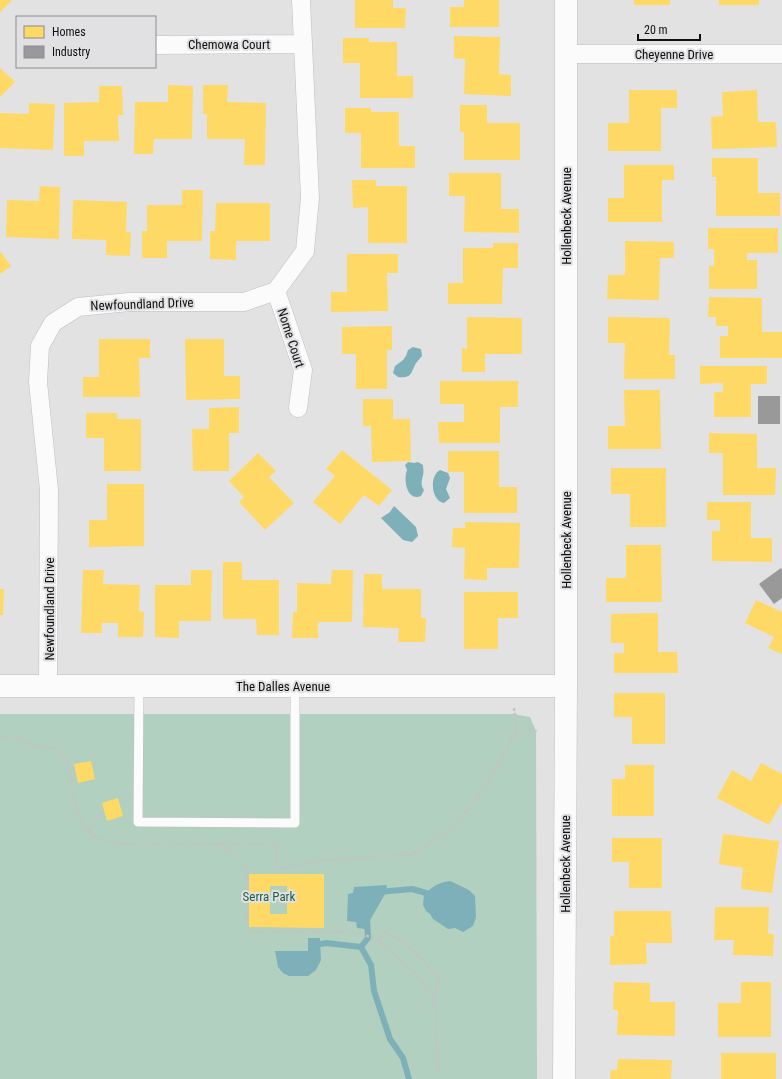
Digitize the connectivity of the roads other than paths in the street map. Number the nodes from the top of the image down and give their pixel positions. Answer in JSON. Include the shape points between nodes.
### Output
{"nodes":[{"id":1,"x":301,"y":0,"type":"edge"},
{"id":2,"x":566,"y":0,"type":"edge"},
{"id":3,"x":302,"y":44,"type":"junction"},
{"id":4,"x":156,"y":45,"type":"edge"},
{"id":5,"x":566,"y":54,"type":"junction"},
{"id":6,"x":782,"y":54,"type":"edge"},
{"id":7,"x":276,"y":291,"type":"junction"},
{"id":8,"x":298,"y":408,"type":"dead end"},
{"id":9,"x":0,"y":686,"type":"edge"},
{"id":10,"x":48,"y":686,"type":"junction"},
{"id":11,"x":139,"y":686,"type":"junction"},
{"id":12,"x":296,"y":686,"type":"junction"},
{"id":13,"x":566,"y":686,"type":"junction"},
{"id":14,"x":564,"y":1079,"type":"edge"}],
"edges":[{"from":1,"to":3,"type":"street"},
{"from":2,"to":5,"type":"street","name":"Hollenbeck Avenue"},
{"from":3,"to":4,"type":"street","name":"Chemowa Court"},
{"from":3,"to":7,"type":"street","via":[[310,198],[305,251]]},
{"from":5,"to":6,"type":"street","name":"Cheyenne Drive"},
{"from":5,"to":13,"type":"street","name":"Hollenbeck Avenue"},
{"from":7,"to":8,"type":"street","name":"Nome Court","via":[[303,370]]},
{"from":7,"to":10,"type":"street","name":"Newfoundland Drive","via":[[244,302],[129,302],[78,307],[53,323],[40,346],[38,382],[49,490]]},
{"from":9,"to":10,"type":"street","name":"The Dalles Avenue"},
{"from":10,"to":11,"type":"street","name":"The Dalles Avenue"},
{"from":11,"to":12,"type":"street","name":"The Dalles Avenue"},
{"from":11,"to":12,"type":"lane","via":[[138,822],[295,823]]},
{"from":12,"to":13,"type":"street","name":"The Dalles Avenue"},
{"from":13,"to":14,"type":"street","name":"Hollenbeck Avenue"}]}
